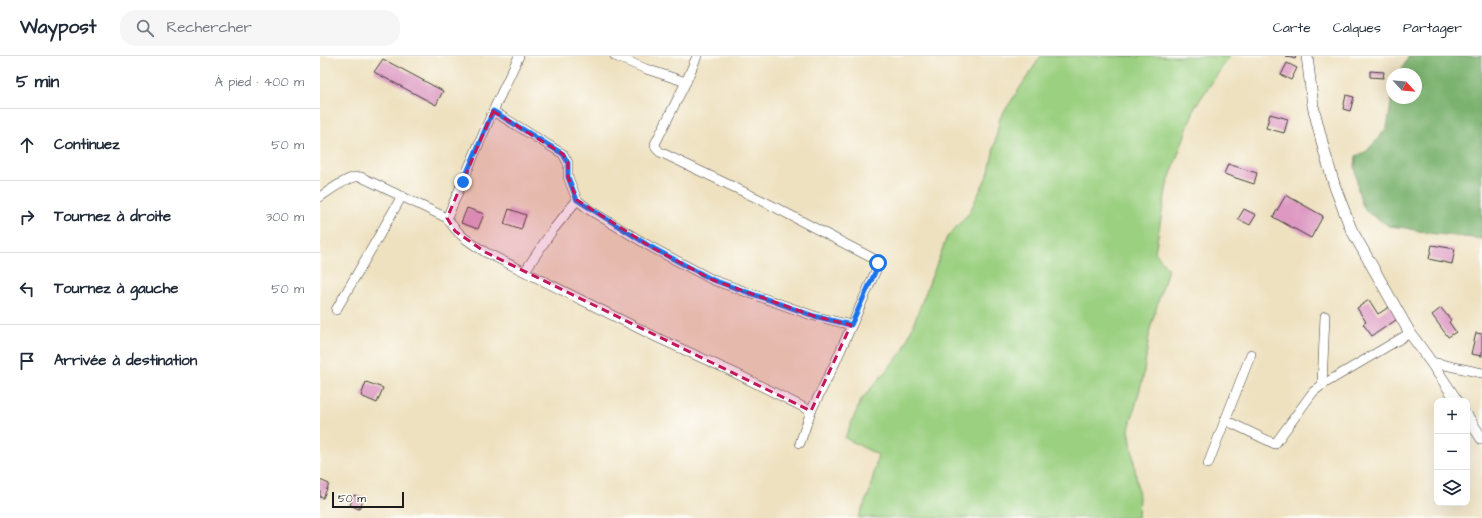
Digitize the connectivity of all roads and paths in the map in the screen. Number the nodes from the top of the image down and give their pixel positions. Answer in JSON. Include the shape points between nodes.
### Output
{"nodes":[{"id":1,"x":519,"y":56,"type":"edge"},
{"id":2,"x":615,"y":56,"type":"edge"},
{"id":3,"x":697,"y":56,"type":"edge"},
{"id":4,"x":1307,"y":56,"type":"edge"},
{"id":5,"x":686,"y":82,"type":"junction"},
{"id":6,"x":493,"y":111,"type":"junction"},
{"id":7,"x":320,"y":196,"type":"edge"},
{"id":8,"x":402,"y":196,"type":"junction"},
{"id":9,"x":577,"y":200,"type":"junction"},
{"id":10,"x":447,"y":218,"type":"junction"},
{"id":11,"x":525,"y":271,"type":"junction"},
{"id":12,"x":336,"y":310,"type":"dead end"},
{"id":13,"x":1325,"y":316,"type":"dead end"},
{"id":14,"x":851,"y":325,"type":"junction"},
{"id":15,"x":1410,"y":333,"type":"junction"},
{"id":16,"x":1251,"y":354,"type":"dead end"},
{"id":17,"x":1432,"y":362,"type":"junction"},
{"id":18,"x":1482,"y":373,"type":"edge"},
{"id":19,"x":1322,"y":385,"type":"junction"},
{"id":20,"x":1455,"y":398,"type":"edge"},
{"id":21,"x":811,"y":411,"type":"junction"},
{"id":22,"x":1225,"y":420,"type":"junction"},
{"id":23,"x":1470,"y":421,"type":"edge"},
{"id":24,"x":1482,"y":439,"type":"edge"},
{"id":25,"x":800,"y":443,"type":"dead end"},
{"id":26,"x":1208,"y":464,"type":"dead end"}],
"edges":[{"from":1,"to":6,"type":"street"},
{"from":2,"to":5,"type":"street"},
{"from":3,"to":5,"type":"street"},
{"from":4,"to":15,"type":"street","via":[[1313,106],[1334,187],[1351,229]]},
{"from":5,"to":14,"type":"street","via":[[655,144],[656,148],[874,259],[878,263],[877,268]]},
{"from":6,"to":9,"type":"street","via":[[563,154],[568,163],[568,177]]},
{"from":6,"to":10,"type":"street"},
{"from":7,"to":8,"type":"street","via":[[356,176]]},
{"from":8,"to":10,"type":"street"},
{"from":8,"to":12,"type":"street"},
{"from":9,"to":11,"type":"street"},
{"from":9,"to":14,"type":"street","via":[[651,247],[713,280],[814,316]]},
{"from":10,"to":11,"type":"street","via":[[455,231],[470,243]]},
{"from":11,"to":21,"type":"street"},
{"from":13,"to":19,"type":"street"},
{"from":14,"to":21,"type":"street"},
{"from":15,"to":17,"type":"street"},
{"from":15,"to":19,"type":"street"},
{"from":16,"to":22,"type":"street"},
{"from":17,"to":18,"type":"street"},
{"from":17,"to":20,"type":"street"},
{"from":19,"to":22,"type":"street","via":[[1313,392],[1275,444]]},
{"from":21,"to":25,"type":"street"},
{"from":22,"to":26,"type":"street"},
{"from":23,"to":24,"type":"street"}]}
